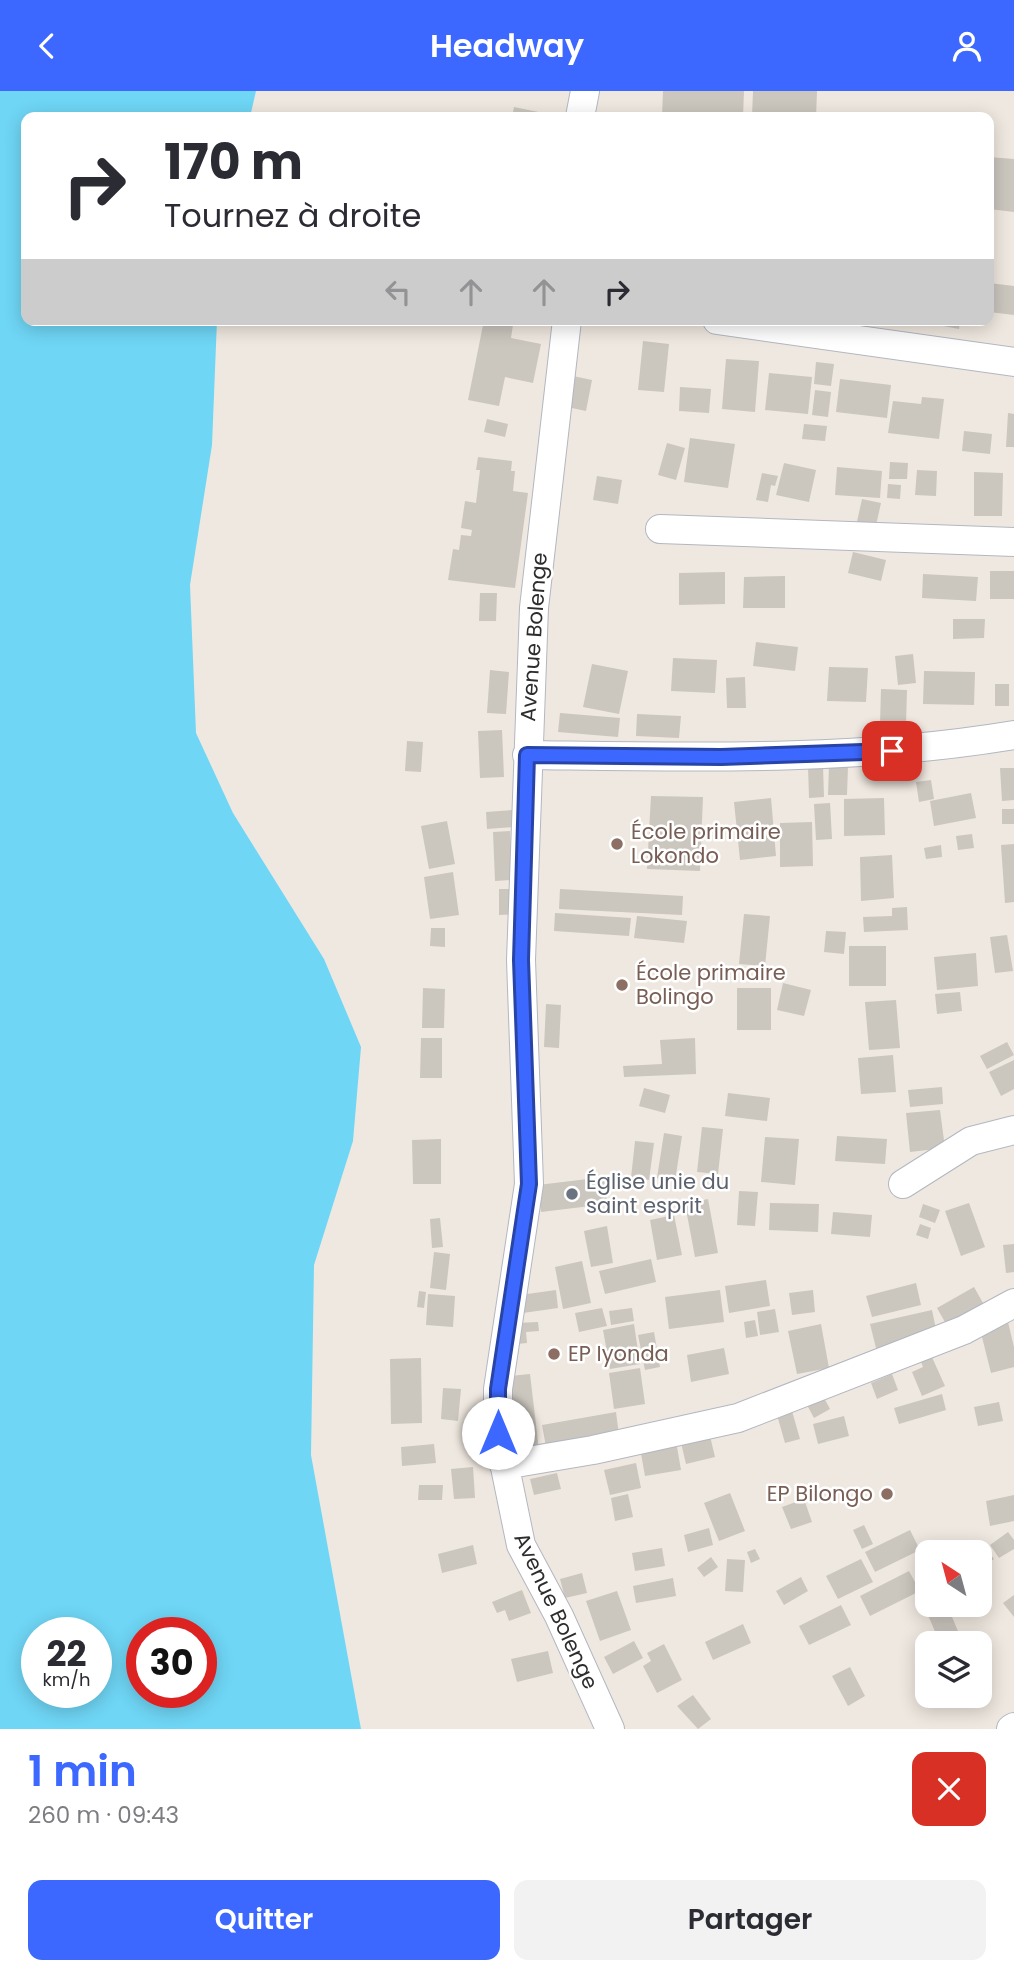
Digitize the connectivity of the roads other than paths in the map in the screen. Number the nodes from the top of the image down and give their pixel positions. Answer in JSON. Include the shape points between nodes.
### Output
{"nodes":[{"id":1,"x":585,"y":91,"type":"edge"},
{"id":2,"x":581,"y":112,"type":"edge"},
{"id":3,"x":566,"y":326,"type":"edge"},
{"id":4,"x":759,"y":326,"type":"edge"},
{"id":5,"x":1014,"y":362,"type":"edge"},
{"id":6,"x":660,"y":529,"type":"dead end"},
{"id":7,"x":1014,"y":542,"type":"edge"},
{"id":8,"x":1014,"y":736,"type":"edge"},
{"id":9,"x":527,"y":755,"type":"junction"},
{"id":10,"x":1014,"y":1130,"type":"edge"},
{"id":11,"x":903,"y":1184,"type":"dead end"},
{"id":12,"x":1014,"y":1303,"type":"edge"},
{"id":13,"x":504,"y":1465,"type":"junction"},
{"id":14,"x":610,"y":1729,"type":"edge"}],
"edges":[{"from":1,"to":2,"type":"street"},
{"from":3,"to":9,"type":"street","name":"Avenue Bolenge","via":[[534,608]]},
{"from":4,"to":5,"type":"street"},
{"from":6,"to":7,"type":"street"},
{"from":8,"to":9,"type":"street","via":[[939,748],[820,756]]},
{"from":9,"to":13,"type":"street","name":"Avenue Bolenge","via":[[521,960],[529,1184],[498,1389]]},
{"from":10,"to":11,"type":"street","via":[[971,1141]]},
{"from":12,"to":13,"type":"street","via":[[964,1330],[738,1418]]},
{"from":13,"to":14,"type":"street","name":"Avenue Bolenge","via":[[521,1545]]}]}
